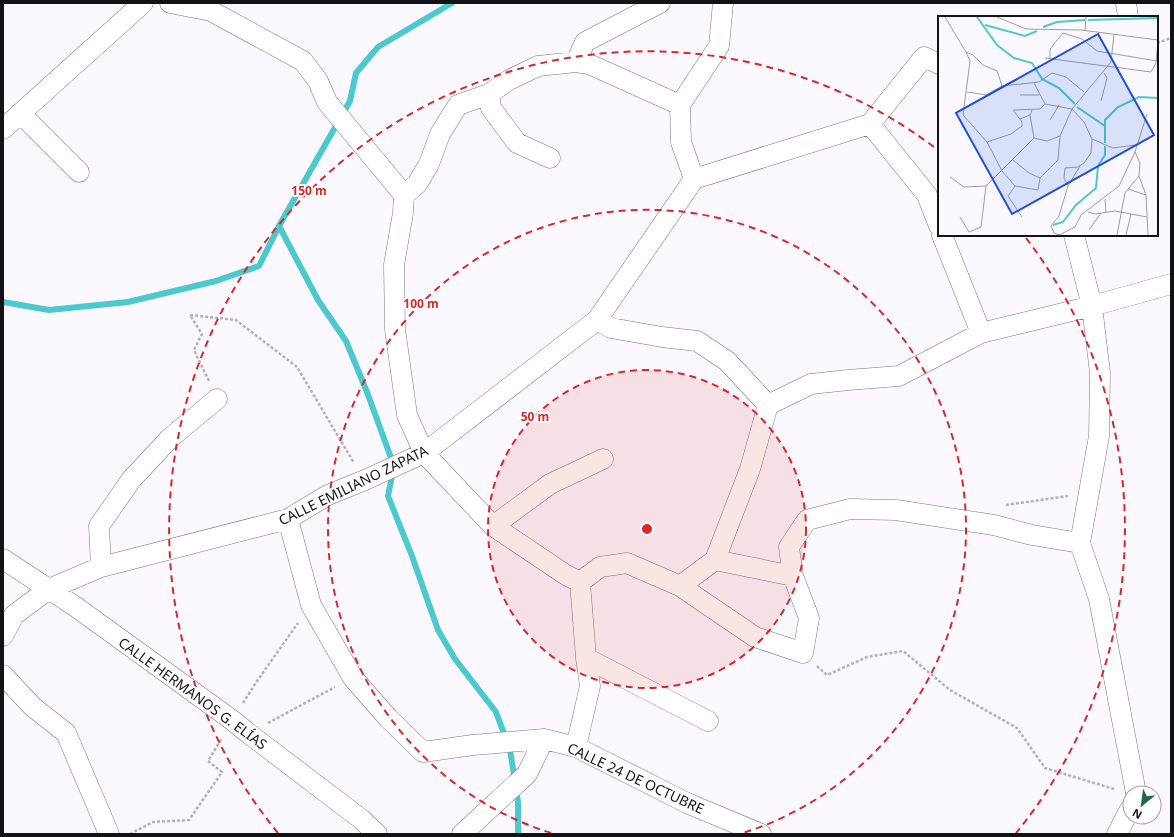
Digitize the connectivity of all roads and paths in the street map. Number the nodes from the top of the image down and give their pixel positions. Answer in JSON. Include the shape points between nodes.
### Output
{"nodes":[{"id":1,"x":143,"y":3,"type":"edge"},
{"id":2,"x":170,"y":3,"type":"edge"},
{"id":3,"x":660,"y":3,"type":"edge"},
{"id":4,"x":723,"y":3,"type":"edge"},
{"id":5,"x":1126,"y":3,"type":"edge"},
{"id":6,"x":1128,"y":16,"type":"edge"},
{"id":7,"x":1171,"y":38,"type":"edge"},
{"id":8,"x":1158,"y":43,"type":"edge"},
{"id":9,"x":576,"y":62,"type":"junction"},
{"id":10,"x":938,"y":64,"type":"edge"},
{"id":11,"x":489,"y":94,"type":"junction"},
{"id":12,"x":680,"y":105,"type":"junction"},
{"id":13,"x":20,"y":113,"type":"junction"},
{"id":14,"x":870,"y":124,"type":"junction"},
{"id":15,"x":3,"y":129,"type":"edge"},
{"id":16,"x":550,"y":158,"type":"dead end"},
{"id":17,"x":79,"y":172,"type":"dead end"},
{"id":18,"x":694,"y":179,"type":"junction"},
{"id":19,"x":404,"y":195,"type":"junction"},
{"id":20,"x":938,"y":224,"type":"edge"},
{"id":21,"x":942,"y":236,"type":"edge"},
{"id":22,"x":1074,"y":236,"type":"edge"},
{"id":23,"x":1171,"y":284,"type":"edge"},
{"id":24,"x":1092,"y":306,"type":"junction"},
{"id":25,"x":597,"y":320,"type":"junction"},
{"id":26,"x":981,"y":333,"type":"junction"},
{"id":27,"x":217,"y":399,"type":"joint"},
{"id":28,"x":768,"y":405,"type":"junction"},
{"id":29,"x":424,"y":453,"type":"junction"},
{"id":30,"x":603,"y":459,"type":"dead end"},
{"id":31,"x":364,"y":480,"type":"junction"},
{"id":32,"x":1090,"y":493,"type":"junction"},
{"id":33,"x":288,"y":519,"type":"junction"},
{"id":34,"x":994,"y":525,"type":"junction"},
{"id":35,"x":493,"y":526,"type":"junction"},
{"id":36,"x":1080,"y":543,"type":"junction"},
{"id":37,"x":3,"y":559,"type":"edge"},
{"id":38,"x":715,"y":560,"type":"junction"},
{"id":39,"x":101,"y":567,"type":"junction"},
{"id":40,"x":793,"y":576,"type":"junction"},
{"id":41,"x":580,"y":582,"type":"junction"},
{"id":42,"x":680,"y":586,"type":"junction"},
{"id":43,"x":49,"y":589,"type":"junction"},
{"id":44,"x":311,"y":605,"type":"junction"},
{"id":45,"x":3,"y":636,"type":"edge"},
{"id":46,"x":803,"y":653,"type":"junction"},
{"id":47,"x":586,"y":658,"type":"junction"},
{"id":48,"x":3,"y":675,"type":"edge"},
{"id":49,"x":353,"y":678,"type":"junction"},
{"id":50,"x":232,"y":720,"type":"junction"},
{"id":51,"x":708,"y":721,"type":"dead end"},
{"id":52,"x":248,"y":733,"type":"junction"},
{"id":53,"x":544,"y":739,"type":"junction"},
{"id":54,"x":576,"y":747,"type":"junction"},
{"id":55,"x":1134,"y":785,"type":"edge"},
{"id":56,"x":1116,"y":789,"type":"dead end"},
{"id":57,"x":1122,"y":824,"type":"edge"},
{"id":58,"x":109,"y":834,"type":"edge"},
{"id":59,"x":130,"y":834,"type":"edge"},
{"id":60,"x":377,"y":834,"type":"edge"},
{"id":61,"x":462,"y":834,"type":"edge"},
{"id":62,"x":761,"y":834,"type":"edge"},
{"id":63,"x":1117,"y":834,"type":"edge"}],
"edges":[{"from":1,"to":13,"type":"street"},
{"from":2,"to":19,"type":"street","via":[[211,11],[303,61],[318,81],[327,102]]},
{"from":3,"to":9,"type":"street","via":[[585,42]]},
{"from":4,"to":12,"type":"street","via":[[719,46]]},
{"from":5,"to":6,"type":"street"},
{"from":7,"to":8,"type":"path"},
{"from":9,"to":11,"type":"street","via":[[538,66]]},
{"from":9,"to":12,"type":"street","via":[[590,64]]},
{"from":10,"to":14,"type":"street","via":[[924,57]]},
{"from":11,"to":16,"type":"street","via":[[491,108],[517,143]]},
{"from":11,"to":19,"type":"street","via":[[458,105],[440,134],[429,164],[417,184]]},
{"from":12,"to":18,"type":"street","via":[[680,142]]},
{"from":13,"to":15,"type":"street"},
{"from":13,"to":17,"type":"street"},
{"from":14,"to":18,"type":"street"},
{"from":14,"to":20,"type":"street","via":[[927,196]]},
{"from":18,"to":25,"type":"street","name":"CALLE EMILIANO ZAPATA"},
{"from":19,"to":29,"type":"street","via":[[394,264],[395,330],[406,415]]},
{"from":21,"to":26,"type":"street"},
{"from":22,"to":24,"type":"street"},
{"from":23,"to":24,"type":"street"},
{"from":24,"to":26,"type":"street"},
{"from":24,"to":32,"type":"street","via":[[1100,381],[1099,436]]},
{"from":25,"to":28,"type":"street","via":[[611,328],[697,341],[727,361]]},
{"from":25,"to":29,"type":"street","name":"CALLE EMILIANO ZAPATA"},
{"from":26,"to":28,"type":"street","via":[[898,376],[810,384]]},
{"from":27,"to":31,"type":"path","via":[[194,350],[202,334],[190,315],[236,320],[297,367]]},
{"from":27,"to":39,"type":"street","via":[[165,443],[131,480],[99,526]]},
{"from":28,"to":38,"type":"street","via":[[750,469]]},
{"from":29,"to":31,"type":"street","name":"CALLE EMILIANO ZAPATA"},
{"from":29,"to":35,"type":"street"},
{"from":30,"to":35,"type":"street","via":[[550,484]]},
{"from":31,"to":33,"type":"street","name":"CALLE EMILIANO ZAPATA","via":[[328,495]]},
{"from":32,"to":34,"type":"path","via":[[1005,505]]},
{"from":32,"to":36,"type":"street"},
{"from":33,"to":39,"type":"street","name":"CALLE EMILIANO ZAPATA"},
{"from":33,"to":44,"type":"street","name":"CALLE 24 DE OCTUBRE"},
{"from":34,"to":36,"type":"street"},
{"from":34,"to":40,"type":"street","via":[[896,510],[850,509],[814,518],[807,520],[789,547]]},
{"from":35,"to":41,"type":"street"},
{"from":36,"to":55,"type":"street","via":[[1099,599]]},
{"from":37,"to":43,"type":"street","name":"CALLE HERMANOS G. ELÍAS"},
{"from":38,"to":40,"type":"street"},
{"from":38,"to":42,"type":"street"},
{"from":39,"to":43,"type":"street","name":"CALLE EMILIANO ZAPATA"},
{"from":40,"to":46,"type":"street","via":[[809,618]]},
{"from":41,"to":42,"type":"street","via":[[600,567],[627,563]]},
{"from":41,"to":47,"type":"street"},
{"from":42,"to":46,"type":"street","via":[[755,637]]},
{"from":43,"to":45,"type":"street","name":"CALLE EMILIANO ZAPATA","via":[[14,615]]},
{"from":43,"to":50,"type":"street","name":"CALLE HERMANOS G. ELÍAS"},
{"from":44,"to":49,"type":"street","name":"CALLE 24 DE OCTUBRE"},
{"from":44,"to":50,"type":"path"},
{"from":46,"to":56,"type":"path","via":[[827,675],[867,657],[903,651],[950,690],[1017,728],[1045,768]]},
{"from":47,"to":51,"type":"street"},
{"from":47,"to":54,"type":"street","via":[[590,686]]},
{"from":48,"to":58,"type":"street","via":[[33,707],[66,733]]},
{"from":49,"to":52,"type":"path"},
{"from":49,"to":53,"type":"street","name":"CALLE 24 DE OCTUBRE","via":[[388,718],[423,752]]},
{"from":50,"to":52,"type":"street","name":"CALLE HERMANOS G. ELÍAS"},
{"from":50,"to":59,"type":"path","via":[[208,761],[222,772],[189,820],[153,822]]},
{"from":52,"to":60,"type":"street","name":"CALLE HERMANOS G. ELÍAS","via":[[362,819]]},
{"from":53,"to":54,"type":"street","name":"CALLE 24 DE OCTUBRE"},
{"from":53,"to":61,"type":"street","via":[[527,774]]},
{"from":54,"to":62,"type":"street","name":"CALLE 24 DE OCTUBRE","via":[[687,804]]},
{"from":57,"to":63,"type":"street"}]}
